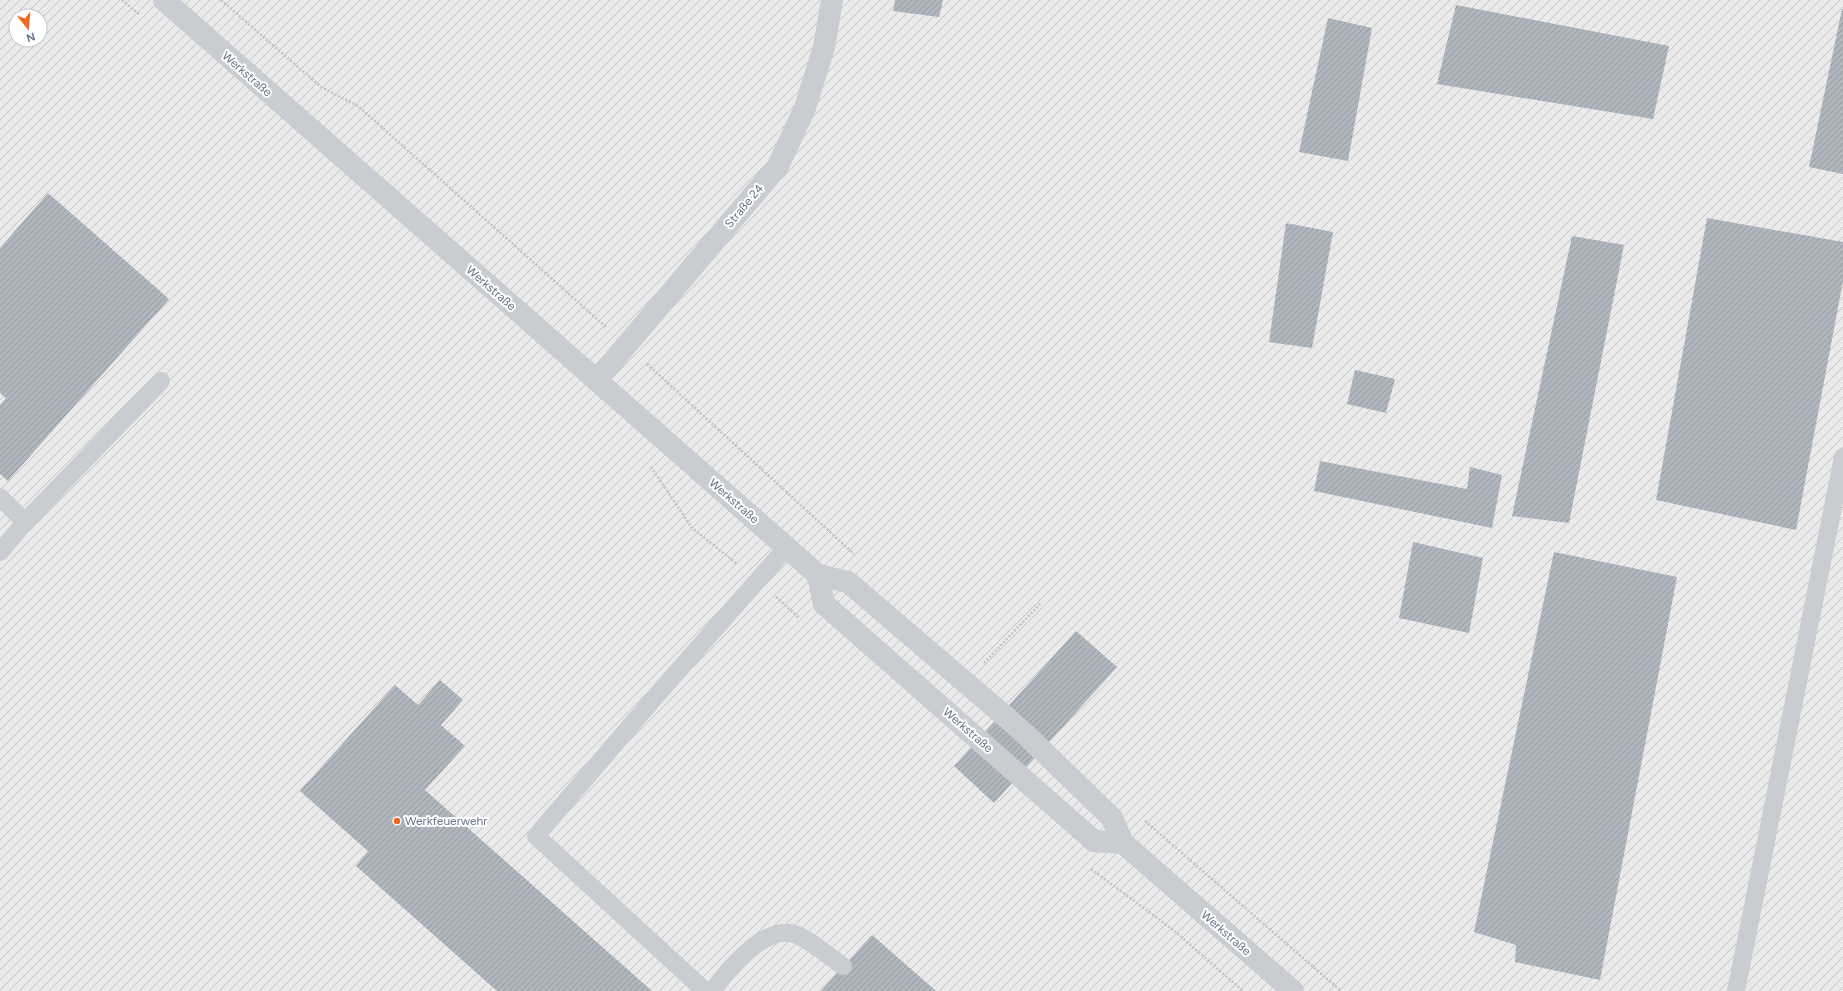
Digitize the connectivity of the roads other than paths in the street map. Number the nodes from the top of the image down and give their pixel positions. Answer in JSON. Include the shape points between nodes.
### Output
{"nodes":[{"id":1,"x":164,"y":0,"type":"edge"},
{"id":2,"x":832,"y":0,"type":"edge"},
{"id":3,"x":596,"y":380,"type":"junction"},
{"id":4,"x":161,"y":381,"type":"dead end"},
{"id":5,"x":1843,"y":457,"type":"edge"},
{"id":6,"x":0,"y":497,"type":"edge"},
{"id":7,"x":25,"y":522,"type":"junction"},
{"id":8,"x":787,"y":548,"type":"junction"},
{"id":9,"x":0,"y":552,"type":"edge"},
{"id":10,"x":818,"y":575,"type":"junction"},
{"id":11,"x":1123,"y":843,"type":"junction"},
{"id":12,"x":843,"y":966,"type":"dead end"},
{"id":13,"x":705,"y":991,"type":"edge"},
{"id":14,"x":712,"y":991,"type":"edge"},
{"id":15,"x":1293,"y":991,"type":"edge"},
{"id":16,"x":1736,"y":991,"type":"edge"}],
"edges":[{"from":1,"to":3,"type":"street","name":"Werkstraße"},
{"from":2,"to":3,"type":"street","name":"Straße 24","via":[[824,47],[804,108],[778,166]]},
{"from":3,"to":8,"type":"street","name":"Werkstraße"},
{"from":4,"to":7,"type":"lane"},
{"from":5,"to":16,"type":"lane"},
{"from":6,"to":7,"type":"lane"},
{"from":7,"to":9,"type":"lane"},
{"from":8,"to":10,"type":"street","name":"Werkstraße"},
{"from":8,"to":13,"type":"lane","via":[[536,836]]},
{"from":10,"to":11,"type":"street","name":"Werkstraße","via":[[848,582],[1022,731],[1112,818]]},
{"from":10,"to":11,"type":"street","name":"Werkstraße","via":[[824,604],[1088,836],[1094,841]]},
{"from":11,"to":15,"type":"street","name":"Werkstraße"},
{"from":12,"to":14,"type":"lane","via":[[796,934],[780,933],[755,945],[732,965]]}]}
